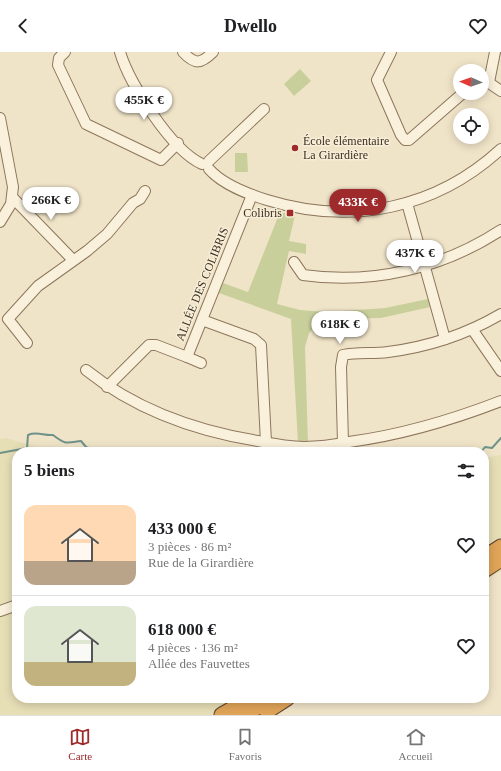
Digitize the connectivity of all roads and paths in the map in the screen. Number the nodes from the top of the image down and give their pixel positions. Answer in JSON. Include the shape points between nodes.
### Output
{"nodes":[{"id":1,"x":66,"y":52,"type":"edge"},
{"id":2,"x":120,"y":52,"type":"edge"},
{"id":3,"x":183,"y":52,"type":"edge"},
{"id":4,"x":213,"y":52,"type":"edge"},
{"id":5,"x":391,"y":52,"type":"edge"},
{"id":6,"x":495,"y":52,"type":"edge"},
{"id":7,"x":489,"y":71,"type":"edge"},
{"id":8,"x":489,"y":82,"type":"edge"},
{"id":9,"x":501,"y":91,"type":"edge"},
{"id":10,"x":455,"y":100,"type":"edge"},
{"id":11,"x":264,"y":109,"type":"dead end"},
{"id":12,"x":0,"y":118,"type":"edge"},
{"id":13,"x":178,"y":143,"type":"junction"},
{"id":14,"x":501,"y":149,"type":"edge"},
{"id":15,"x":206,"y":165,"type":"junction"},
{"id":16,"x":145,"y":191,"type":"dead end"},
{"id":17,"x":252,"y":196,"type":"junction"},
{"id":18,"x":12,"y":201,"type":"junction"},
{"id":19,"x":407,"y":203,"type":"junction"},
{"id":20,"x":0,"y":222,"type":"edge"},
{"id":21,"x":501,"y":230,"type":"edge"},
{"id":22,"x":71,"y":261,"type":"junction"},
{"id":23,"x":294,"y":262,"type":"dead end"},
{"id":24,"x":425,"y":266,"type":"junction"},
{"id":25,"x":501,"y":314,"type":"edge"},
{"id":26,"x":202,"y":320,"type":"junction"},
{"id":27,"x":472,"y":329,"type":"junction"},
{"id":28,"x":445,"y":339,"type":"junction"},
{"id":29,"x":27,"y":343,"type":"dead end"},
{"id":30,"x":187,"y":358,"type":"junction"},
{"id":31,"x":201,"y":363,"type":"dead end"},
{"id":32,"x":86,"y":370,"type":"dead end"},
{"id":33,"x":501,"y":371,"type":"edge"},
{"id":34,"x":107,"y":387,"type":"junction"},
{"id":35,"x":501,"y":401,"type":"edge"},
{"id":36,"x":266,"y":442,"type":"junction"},
{"id":37,"x":343,"y":443,"type":"junction"},
{"id":38,"x":501,"y":547,"type":"edge"},
{"id":39,"x":489,"y":555,"type":"edge"},
{"id":40,"x":501,"y":559,"type":"edge"},
{"id":41,"x":489,"y":567,"type":"edge"},
{"id":42,"x":12,"y":607,"type":"edge"},
{"id":43,"x":0,"y":611,"type":"edge"},
{"id":44,"x":243,"y":703,"type":"edge"},
{"id":45,"x":264,"y":703,"type":"edge"},
{"id":46,"x":280,"y":703,"type":"edge"},
{"id":47,"x":222,"y":715,"type":"edge"},
{"id":48,"x":243,"y":715,"type":"edge"},
{"id":49,"x":262,"y":715,"type":"edge"}],
"edges":[{"from":1,"to":13,"type":"street","via":[[59,58],[58,65],[86,124],[161,160]]},
{"from":2,"to":13,"type":"street","via":[[137,91]]},
{"from":3,"to":4,"type":"street","via":[[190,60],[198,62]]},
{"from":5,"to":10,"type":"street","via":[[376,80],[405,140],[409,140]]},
{"from":6,"to":7,"type":"street"},
{"from":8,"to":9,"type":"street"},
{"from":11,"to":15,"type":"street"},
{"from":12,"to":18,"type":"street","via":[[11,171]]},
{"from":13,"to":15,"type":"street","via":[[194,159]]},
{"from":14,"to":19,"type":"street","via":[[455,184]]},
{"from":15,"to":17,"type":"street","via":[[230,184]]},
{"from":16,"to":22,"type":"street","via":[[108,234]]},
{"from":17,"to":19,"type":"street","via":[[328,212],[354,212]]},
{"from":17,"to":26,"type":"street","name":"ALLÉE DES COLIBRIS"},
{"from":18,"to":20,"type":"street"},
{"from":18,"to":22,"type":"street"},
{"from":19,"to":24,"type":"street"},
{"from":21,"to":24,"type":"street","via":[[459,254]]},
{"from":22,"to":29,"type":"street","via":[[38,286],[8,319]]},
{"from":23,"to":24,"type":"street","via":[[303,274],[322,277],[379,276]]},
{"from":24,"to":28,"type":"street"},
{"from":25,"to":27,"type":"street"},
{"from":26,"to":30,"type":"street","name":"ALLÉE DES COLIBRIS"},
{"from":26,"to":36,"type":"street","via":[[254,338],[261,345]]},
{"from":27,"to":28,"type":"street"},
{"from":27,"to":33,"type":"street"},
{"from":28,"to":37,"type":"street","via":[[416,348],[342,355],[340,367]]},
{"from":30,"to":31,"type":"street"},
{"from":30,"to":34,"type":"street","name":"ALLÉE DES COLIBRIS","via":[[156,345],[148,345]]},
{"from":32,"to":34,"type":"street"},
{"from":34,"to":36,"type":"street","via":[[153,411],[185,423],[213,432]]},
{"from":35,"to":37,"type":"street","via":[[427,427]]},
{"from":36,"to":37,"type":"street","via":[[304,447]]},
{"from":38,"to":39,"type":"highway"},
{"from":40,"to":41,"type":"highway"},
{"from":42,"to":43,"type":"street"},
{"from":44,"to":47,"type":"highway"},
{"from":45,"to":48,"type":"highway"},
{"from":46,"to":49,"type":"highway"}]}
